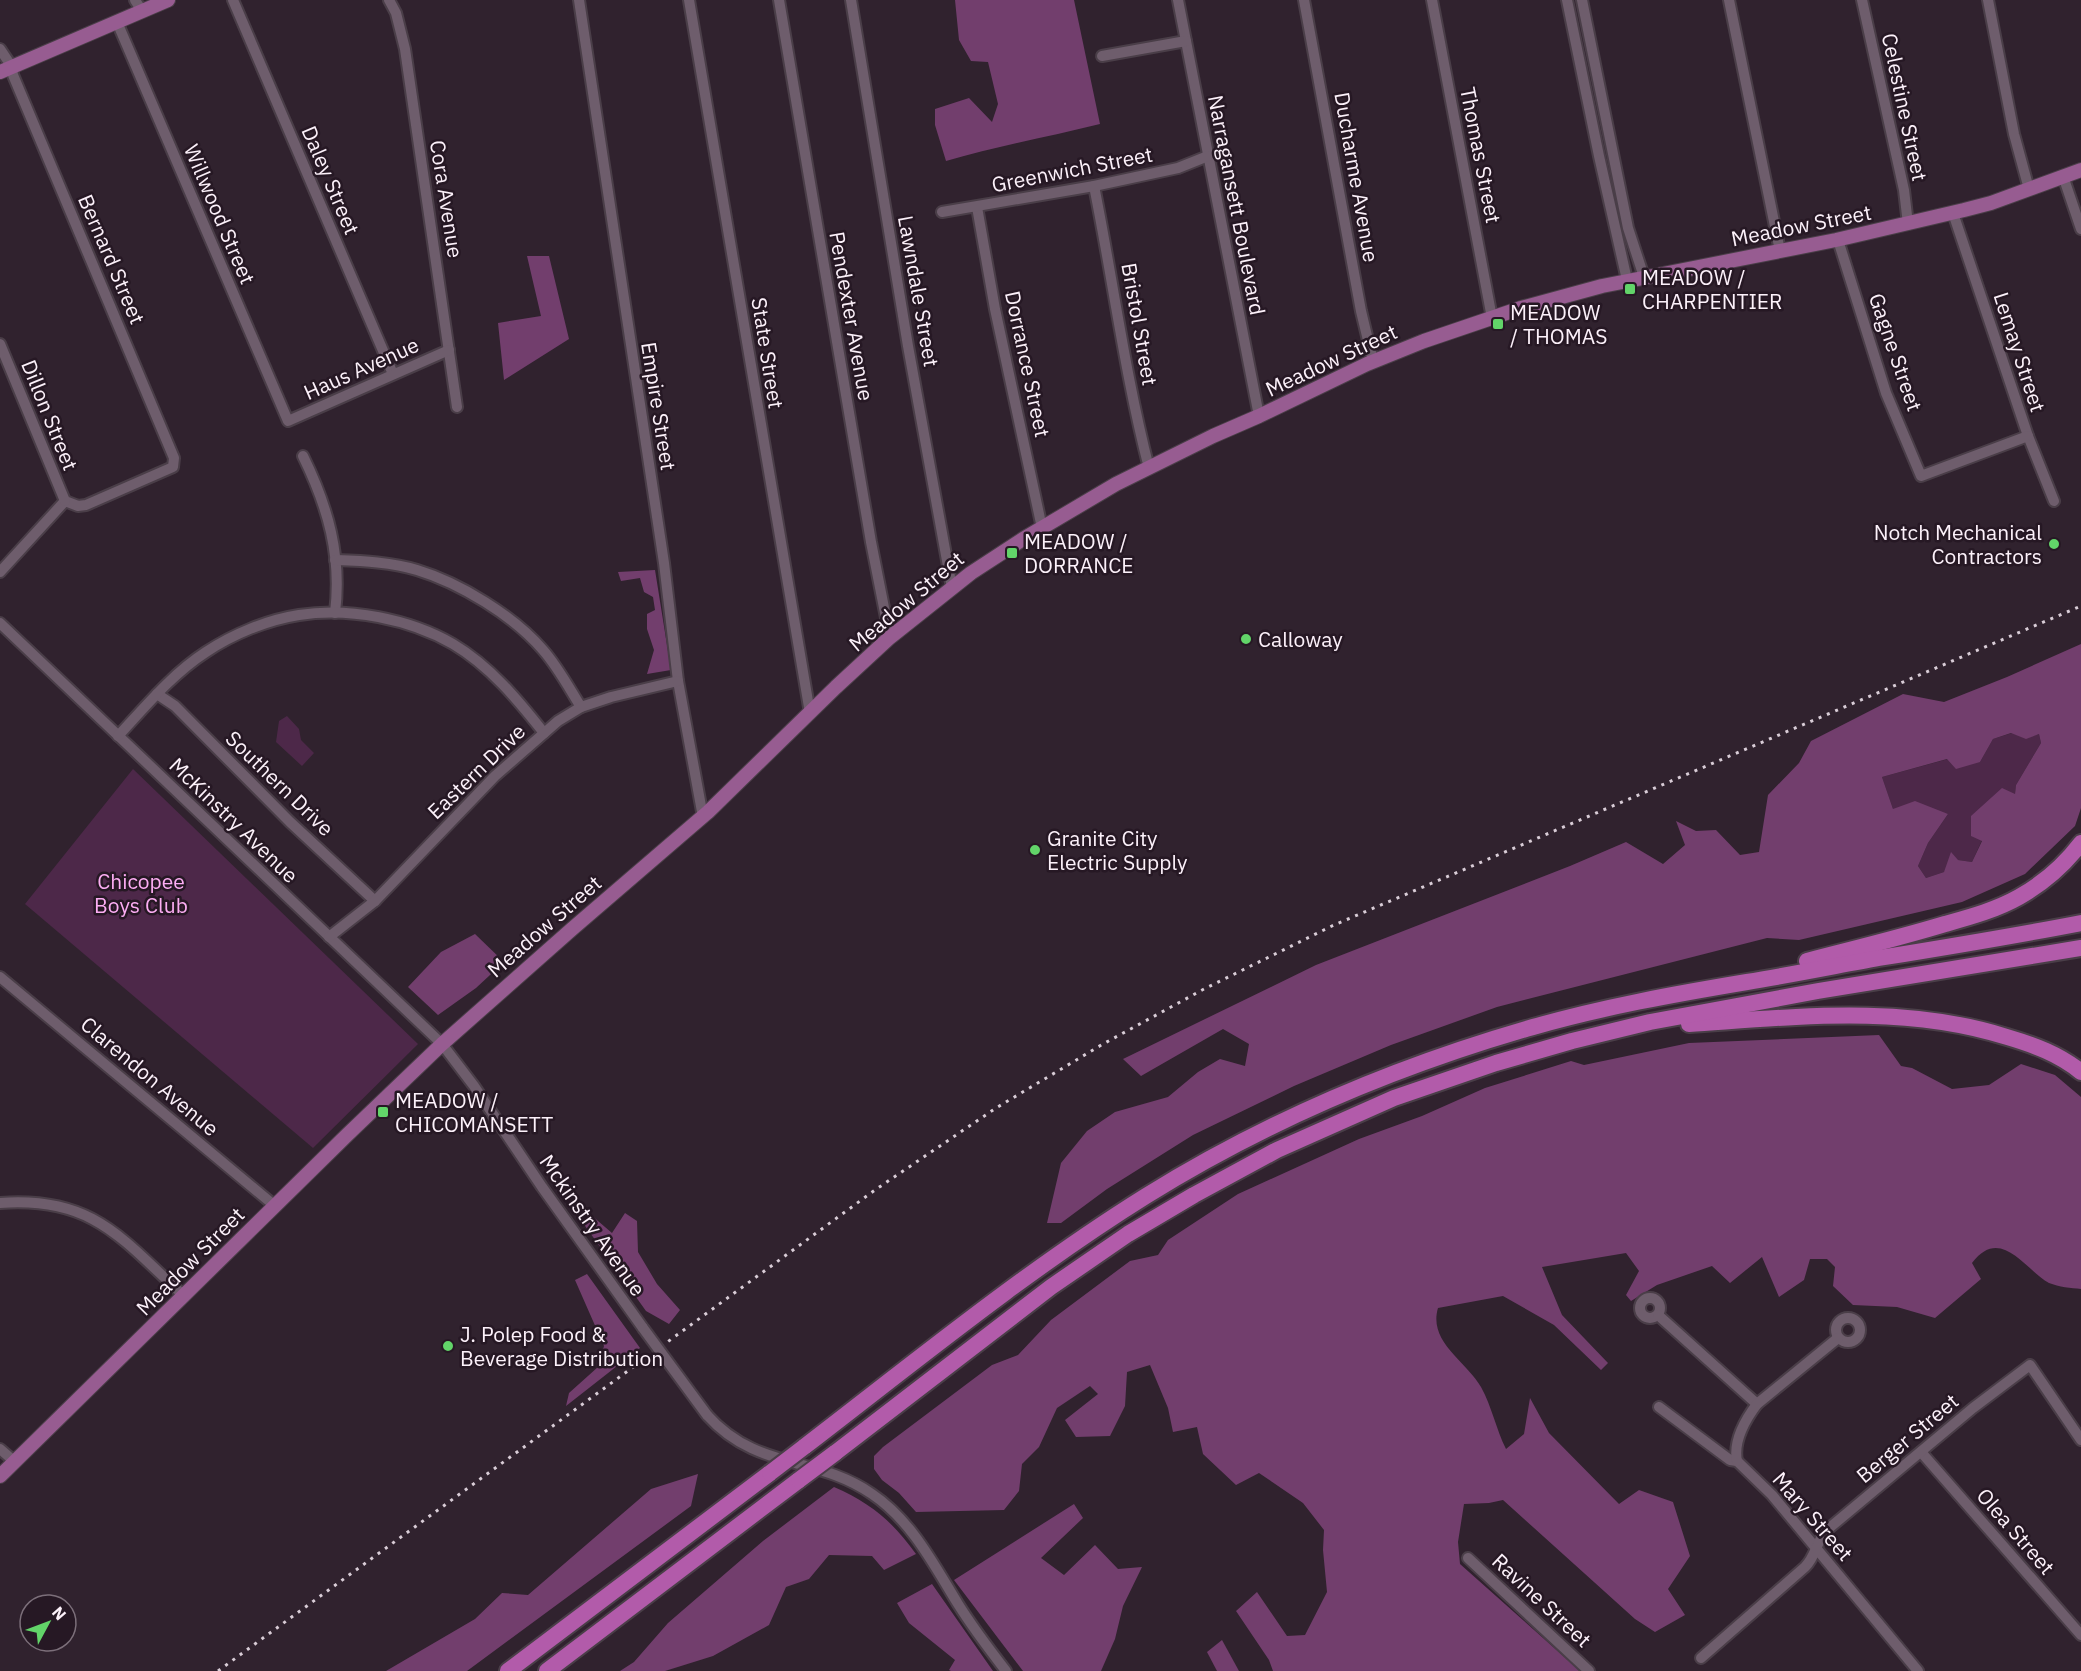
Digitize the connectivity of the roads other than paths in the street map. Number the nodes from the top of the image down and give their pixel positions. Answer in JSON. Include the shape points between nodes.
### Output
{"nodes":[{"id":1,"x":168,"y":0,"type":"edge"},
{"id":2,"x":233,"y":0,"type":"edge"},
{"id":3,"x":389,"y":0,"type":"edge"},
{"id":4,"x":579,"y":0,"type":"edge"},
{"id":5,"x":689,"y":0,"type":"edge"},
{"id":6,"x":779,"y":0,"type":"edge"},
{"id":7,"x":851,"y":0,"type":"edge"},
{"id":8,"x":1178,"y":0,"type":"edge"},
{"id":9,"x":1304,"y":0,"type":"edge"},
{"id":10,"x":1432,"y":0,"type":"edge"},
{"id":11,"x":1567,"y":0,"type":"edge"},
{"id":12,"x":1582,"y":0,"type":"edge"},
{"id":13,"x":1729,"y":0,"type":"edge"},
{"id":14,"x":1862,"y":0,"type":"edge"},
{"id":15,"x":1988,"y":0,"type":"edge"},
{"id":16,"x":139,"y":5,"type":"edge"},
{"id":17,"x":117,"y":22,"type":"junction"},
{"id":18,"x":1186,"y":41,"type":"junction"},
{"id":19,"x":0,"y":49,"type":"edge"},
{"id":20,"x":1102,"y":56,"type":"dead end"},
{"id":21,"x":1594,"y":58,"type":"junction"},
{"id":22,"x":1579,"y":61,"type":"junction"},
{"id":23,"x":6,"y":70,"type":"edge"},
{"id":24,"x":1612,"y":153,"type":"junction"},
{"id":25,"x":1208,"y":156,"type":"junction"},
{"id":26,"x":1599,"y":156,"type":"junction"},
{"id":27,"x":2081,"y":170,"type":"edge"},
{"id":28,"x":2064,"y":176,"type":"junction"},
{"id":29,"x":1094,"y":186,"type":"junction"},
{"id":30,"x":2030,"y":189,"type":"junction"},
{"id":31,"x":977,"y":207,"type":"junction"},
{"id":32,"x":942,"y":212,"type":"dead end"},
{"id":33,"x":1953,"y":213,"type":"junction"},
{"id":34,"x":1908,"y":224,"type":"junction"},
{"id":35,"x":2081,"y":229,"type":"edge"},
{"id":36,"x":1838,"y":240,"type":"junction"},
{"id":37,"x":1780,"y":251,"type":"junction"},
{"id":38,"x":1644,"y":277,"type":"junction"},
{"id":39,"x":1627,"y":280,"type":"junction"},
{"id":40,"x":1492,"y":318,"type":"junction"},
{"id":41,"x":0,"y":344,"type":"edge"},
{"id":42,"x":449,"y":350,"type":"junction"},
{"id":43,"x":1373,"y":362,"type":"junction"},
{"id":44,"x":393,"y":374,"type":"junction"},
{"id":45,"x":457,"y":407,"type":"dead end"},
{"id":46,"x":1258,"y":416,"type":"junction"},
{"id":47,"x":288,"y":421,"type":"joint"},
{"id":48,"x":2028,"y":436,"type":"junction"},
{"id":49,"x":303,"y":456,"type":"dead end"},
{"id":50,"x":1149,"y":468,"type":"junction"},
{"id":51,"x":65,"y":501,"type":"junction"},
{"id":52,"x":2054,"y":501,"type":"dead end"},
{"id":53,"x":1041,"y":528,"type":"junction"},
{"id":54,"x":335,"y":560,"type":"junction"},
{"id":55,"x":0,"y":572,"type":"edge"},
{"id":56,"x":952,"y":588,"type":"junction"},
{"id":57,"x":335,"y":613,"type":"junction"},
{"id":58,"x":0,"y":623,"type":"edge"},
{"id":59,"x":890,"y":638,"type":"junction"},
{"id":60,"x":678,"y":681,"type":"junction"},
{"id":61,"x":157,"y":694,"type":"junction"},
{"id":62,"x":581,"y":707,"type":"junction"},
{"id":63,"x":810,"y":713,"type":"junction"},
{"id":64,"x":544,"y":732,"type":"junction"},
{"id":65,"x":118,"y":736,"type":"junction"},
{"id":66,"x":702,"y":817,"type":"junction"},
{"id":67,"x":2081,"y":843,"type":"edge"},
{"id":68,"x":375,"y":901,"type":"junction"},
{"id":69,"x":2081,"y":923,"type":"edge"},
{"id":70,"x":329,"y":937,"type":"junction"},
{"id":71,"x":2081,"y":948,"type":"edge"},
{"id":72,"x":0,"y":977,"type":"edge"},
{"id":73,"x":1706,"y":988,"type":"junction"},
{"id":74,"x":1622,"y":1029,"type":"junction"},
{"id":75,"x":442,"y":1044,"type":"junction"},
{"id":76,"x":2081,"y":1072,"type":"edge"},
{"id":77,"x":0,"y":1203,"type":"edge"},
{"id":78,"x":275,"y":1206,"type":"junction"},
{"id":79,"x":184,"y":1296,"type":"junction"},
{"id":80,"x":1659,"y":1315,"type":"dead end"},
{"id":81,"x":1838,"y":1338,"type":"dead end"},
{"id":82,"x":1757,"y":1404,"type":"junction"},
{"id":83,"x":1659,"y":1407,"type":"dead end"},
{"id":84,"x":2081,"y":1440,"type":"edge"},
{"id":85,"x":0,"y":1449,"type":"edge"},
{"id":86,"x":1921,"y":1452,"type":"junction"},
{"id":87,"x":1737,"y":1461,"type":"junction"},
{"id":88,"x":15,"y":1462,"type":"junction"},
{"id":89,"x":0,"y":1476,"type":"edge"},
{"id":90,"x":1815,"y":1548,"type":"junction"},
{"id":91,"x":1468,"y":1558,"type":"dead end"},
{"id":92,"x":2081,"y":1635,"type":"edge"},
{"id":93,"x":1701,"y":1658,"type":"dead end"},
{"id":94,"x":508,"y":1671,"type":"edge"},
{"id":95,"x":547,"y":1671,"type":"edge"},
{"id":96,"x":1006,"y":1671,"type":"edge"},
{"id":97,"x":1589,"y":1671,"type":"edge"},
{"id":98,"x":1918,"y":1671,"type":"edge"}],
"edges":[{"from":1,"to":16,"type":"main road"},
{"from":2,"to":44,"type":"street","name":"Daley Street"},
{"from":3,"to":42,"type":"street","name":"Cora Avenue","via":[[405,49]]},
{"from":4,"to":60,"type":"street","name":"Empire Street"},
{"from":5,"to":63,"type":"street","name":"State Street"},
{"from":6,"to":59,"type":"street","name":"Pendexter Avenue"},
{"from":7,"to":56,"type":"street","name":"Lawndale Street"},
{"from":8,"to":18,"type":"street","name":"Narragansett Boulevard"},
{"from":9,"to":43,"type":"street","name":"Ducharme Avenue"},
{"from":10,"to":40,"type":"street","name":"Thomas Street"},
{"from":11,"to":22,"type":"street"},
{"from":12,"to":21,"type":"street"},
{"from":13,"to":37,"type":"street"},
{"from":14,"to":34,"type":"street","name":"Celestine Street"},
{"from":15,"to":30,"type":"street","via":[[2014,134]]},
{"from":16,"to":17,"type":"main road"},
{"from":17,"to":23,"type":"main road"},
{"from":17,"to":47,"type":"street","name":"Willwood Street"},
{"from":18,"to":20,"type":"street"},
{"from":18,"to":25,"type":"street","name":"Narragansett Boulevard"},
{"from":19,"to":23,"type":"street","name":"Bernard Street"},
{"from":21,"to":22,"type":"street"},
{"from":21,"to":24,"type":"street"},
{"from":22,"to":26,"type":"street"},
{"from":23,"to":51,"type":"street","name":"Bernard Street","via":[[13,75],[174,458],[173,467],[86,505]]},
{"from":24,"to":26,"type":"street"},
{"from":24,"to":38,"type":"street","via":[[1628,228]]},
{"from":25,"to":29,"type":"street","name":"Greenwich Street","via":[[1178,168]]},
{"from":25,"to":46,"type":"street","name":"Narragansett Boulevard"},
{"from":26,"to":39,"type":"street"},
{"from":27,"to":28,"type":"main road","name":"Meadow Street"},
{"from":28,"to":30,"type":"main road","name":"Meadow Street"},
{"from":28,"to":35,"type":"street"},
{"from":29,"to":31,"type":"street","name":"Greenwich Street"},
{"from":29,"to":50,"type":"street","name":"Bristol Street","via":[[1134,409]]},
{"from":30,"to":33,"type":"main road","name":"Meadow Street"},
{"from":31,"to":32,"type":"street","name":"Greenwich Street"},
{"from":31,"to":53,"type":"street","name":"Dorrance Street"},
{"from":33,"to":34,"type":"main road","name":"Meadow Street"},
{"from":33,"to":48,"type":"street","name":"Lemay Street"},
{"from":34,"to":36,"type":"main road","name":"Meadow Street"},
{"from":36,"to":37,"type":"main road","name":"Meadow Street"},
{"from":36,"to":48,"type":"street","name":"Gagne Street","via":[[1886,393],[1921,476]]},
{"from":37,"to":38,"type":"main road","name":"Meadow Street"},
{"from":38,"to":39,"type":"main road","name":"Meadow Street"},
{"from":39,"to":40,"type":"main road","name":"Meadow Street"},
{"from":40,"to":43,"type":"main road","name":"Meadow Street"},
{"from":41,"to":51,"type":"street","name":"Dillon Street"},
{"from":42,"to":44,"type":"street","name":"Haus Avenue"},
{"from":42,"to":45,"type":"street","name":"Cora Avenue"},
{"from":43,"to":46,"type":"main road","name":"Meadow Street"},
{"from":44,"to":47,"type":"street","name":"Haus Avenue"},
{"from":46,"to":50,"type":"main road","name":"Meadow Street"},
{"from":48,"to":52,"type":"street","name":"Lemay Street"},
{"from":49,"to":54,"type":"street","via":[[320,493]]},
{"from":50,"to":53,"type":"main road","name":"Meadow Street"},
{"from":51,"to":55,"type":"street"},
{"from":53,"to":56,"type":"main road","name":"Meadow Street"},
{"from":54,"to":57,"type":"street","via":[[339,584]]},
{"from":54,"to":62,"type":"street","via":[[416,569],[471,593],[543,649]]},
{"from":56,"to":59,"type":"main road","name":"Meadow Street"},
{"from":57,"to":61,"type":"street","via":[[300,615],[253,628],[207,651]]},
{"from":57,"to":64,"type":"street","via":[[398,622],[454,644],[508,690]]},
{"from":58,"to":65,"type":"street","name":"McKinstry Avenue"},
{"from":59,"to":63,"type":"main road","name":"Meadow Street"},
{"from":60,"to":62,"type":"street","name":"Eastern Drive","via":[[636,689]]},
{"from":60,"to":66,"type":"street","name":"Empire Street"},
{"from":61,"to":65,"type":"street"},
{"from":61,"to":68,"type":"street","name":"Southern Drive","via":[[175,706]]},
{"from":62,"to":64,"type":"street","name":"Eastern Drive"},
{"from":63,"to":66,"type":"main road","name":"Meadow Street"},
{"from":64,"to":68,"type":"street","name":"Eastern Drive","via":[[484,787]]},
{"from":65,"to":70,"type":"street","name":"McKinstry Avenue"},
{"from":66,"to":75,"type":"main road","name":"Meadow Street"},
{"from":67,"to":73,"type":"highway","via":[[2070,858],[2039,883],[2000,906]]},
{"from":68,"to":70,"type":"street","name":"Eastern Drive"},
{"from":69,"to":73,"type":"highway"},
{"from":70,"to":75,"type":"street","name":"McKinstry Avenue"},
{"from":71,"to":74,"type":"highway","via":[[1818,991]]},
{"from":72,"to":78,"type":"street","name":"Clarendon Avenue"},
{"from":73,"to":94,"type":"highway","bridge":true,"via":[[1532,1027],[1411,1067],[1254,1135],[1147,1195],[1080,1239],[952,1334]]},
{"from":74,"to":76,"type":"highway","via":[[1861,1015],[1919,1018],[1979,1028],[2032,1044]]},
{"from":74,"to":95,"type":"highway","bridge":true,"via":[[1496,1063],[1394,1098],[1277,1149],[1194,1195],[1079,1267],[1005,1321]]},
{"from":75,"to":78,"type":"main road","name":"Meadow Street"},
{"from":75,"to":96,"type":"street","name":"Mckinstry Avenue","bridge":true,"via":[[707,1414],[743,1445],[839,1476],[881,1501],[918,1539]]},
{"from":77,"to":79,"type":"street","via":[[47,1203],[84,1213],[120,1237]]},
{"from":78,"to":79,"type":"main road","name":"Meadow Street"},
{"from":79,"to":88,"type":"main road","name":"Meadow Street"},
{"from":80,"to":82,"type":"street"},
{"from":81,"to":82,"type":"street"},
{"from":82,"to":87,"type":"street","via":[[1735,1450]]},
{"from":83,"to":87,"type":"street","name":"Mary Street","via":[[1730,1460]]},
{"from":84,"to":86,"type":"street","name":"Berger Street","via":[[2030,1365]]},
{"from":85,"to":88,"type":"street"},
{"from":86,"to":90,"type":"street","name":"Berger Street","via":[[1828,1529]]},
{"from":86,"to":92,"type":"street","name":"Olea Street"},
{"from":87,"to":90,"type":"street","name":"Mary Street","via":[[1772,1495]]},
{"from":88,"to":89,"type":"main road","name":"Meadow Street"},
{"from":90,"to":93,"type":"street","name":"Berger Street","via":[[1805,1567]]},
{"from":90,"to":98,"type":"street","name":"Mary Street"},
{"from":91,"to":97,"type":"street","name":"Ravine Street"}]}
